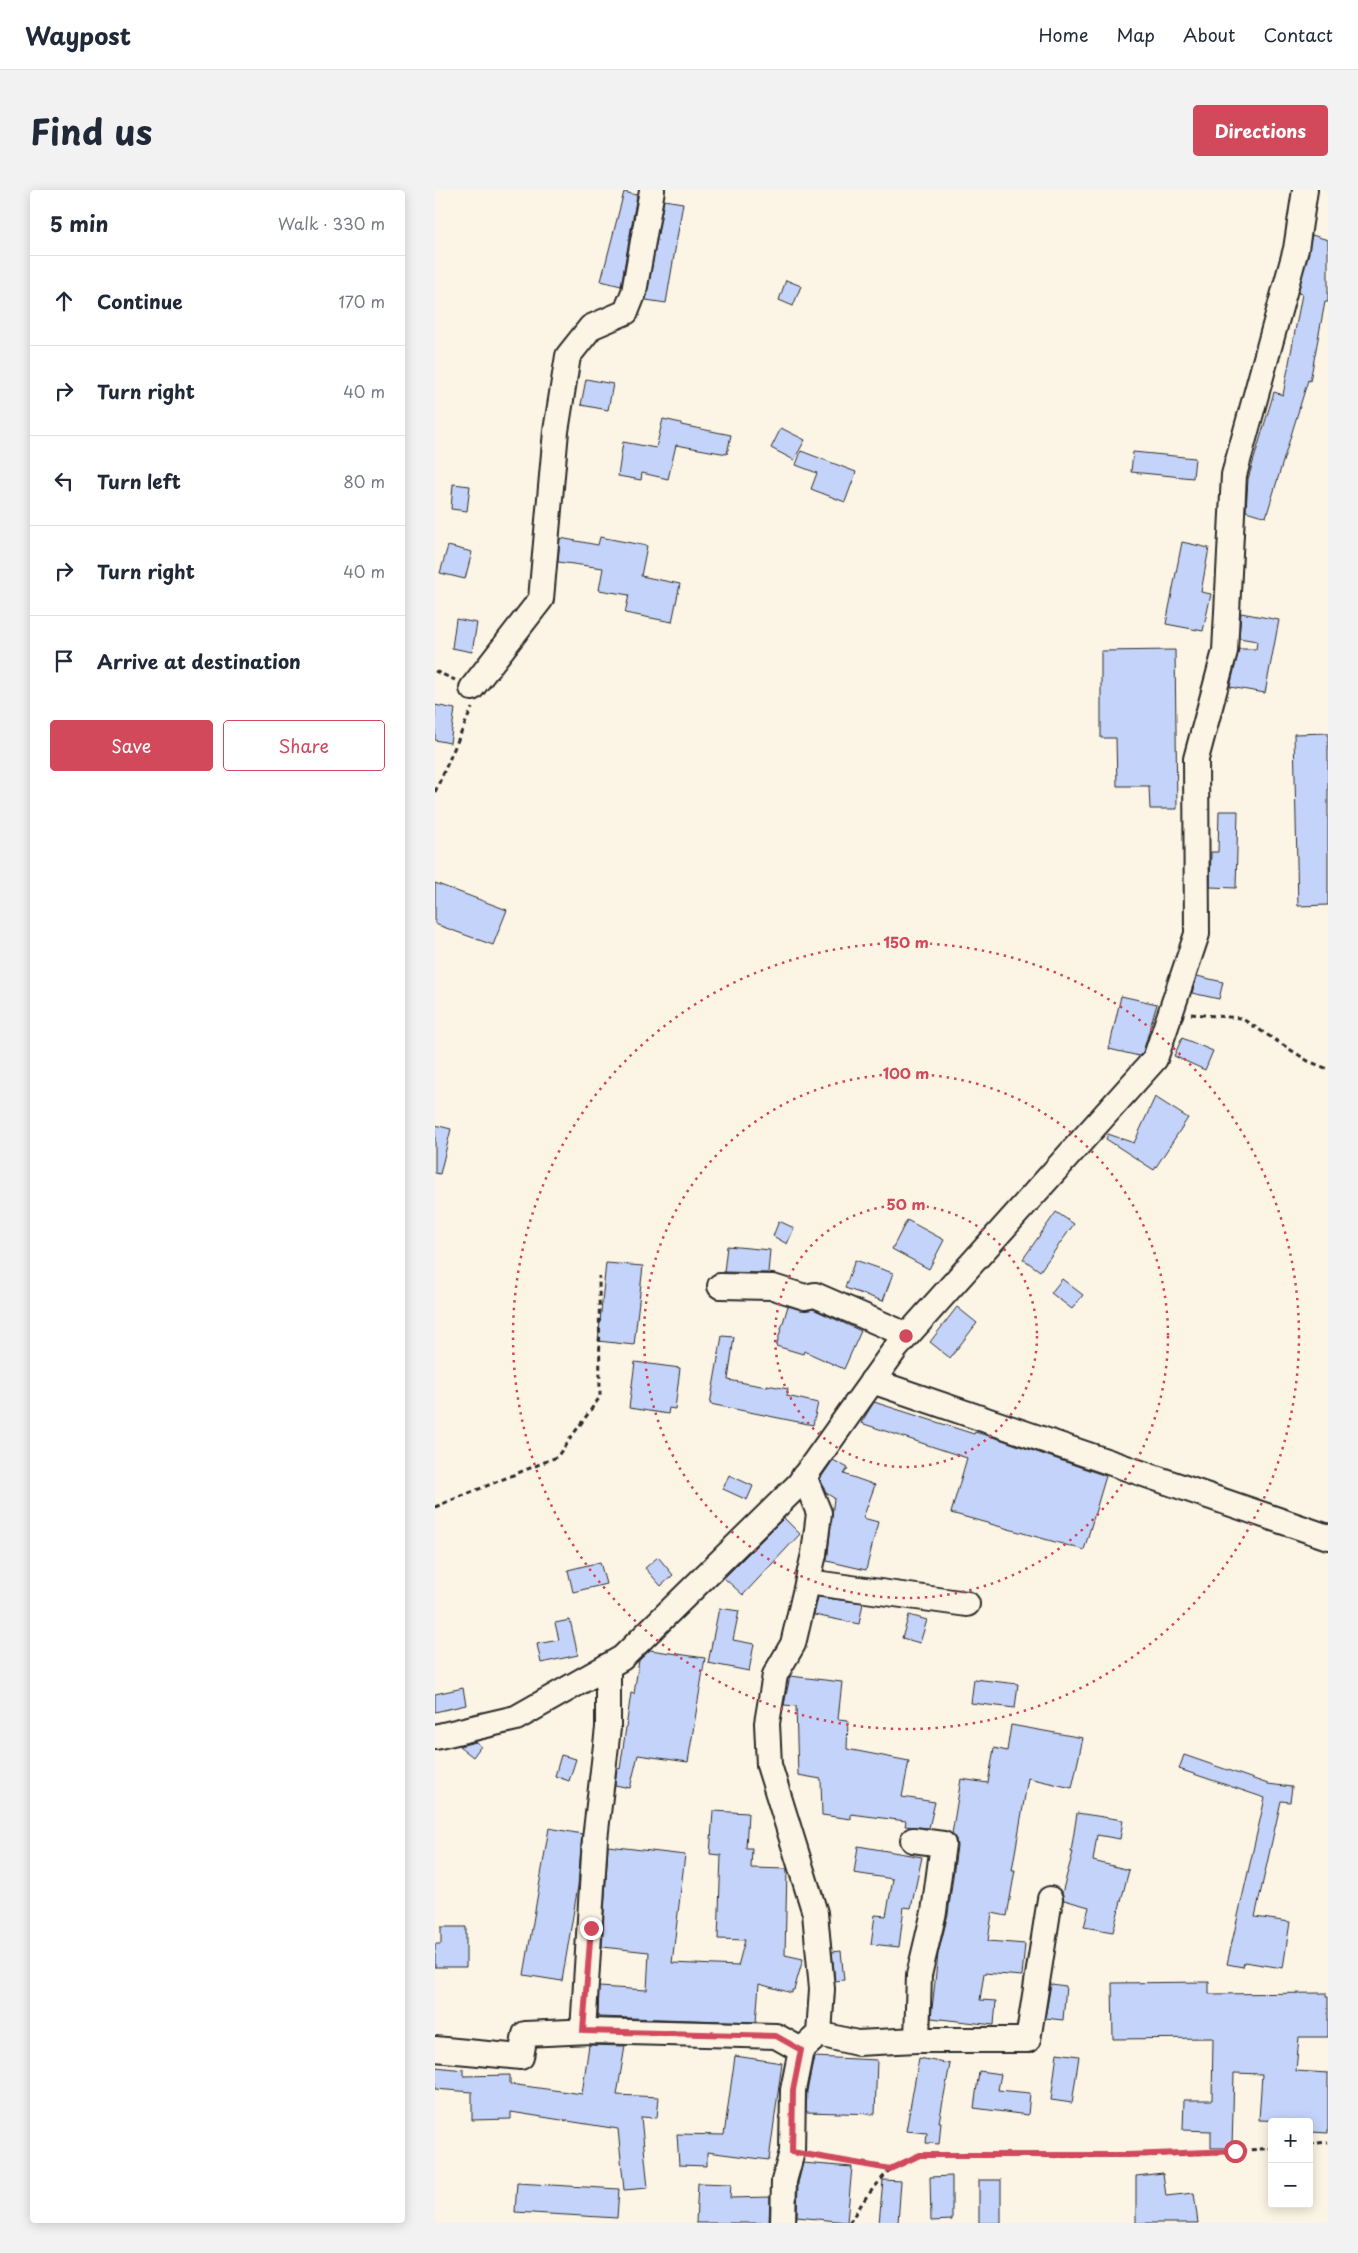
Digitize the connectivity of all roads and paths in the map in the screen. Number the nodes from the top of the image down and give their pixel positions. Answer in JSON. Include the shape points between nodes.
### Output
{"nodes":[{"id":1,"x":652,"y":190,"type":"edge"},
{"id":2,"x":1305,"y":190,"type":"edge"},
{"id":3,"x":435,"y":672,"type":"edge"},
{"id":4,"x":445,"y":674,"type":"dead end"},
{"id":5,"x":472,"y":688,"type":"junction"},
{"id":6,"x":435,"y":792,"type":"edge"},
{"id":7,"x":1170,"y":1013,"type":"junction"},
{"id":8,"x":1328,"y":1069,"type":"edge"},
{"id":9,"x":599,"y":1276,"type":"dead end"},
{"id":10,"x":720,"y":1286,"type":"dead end"},
{"id":11,"x":907,"y":1335,"type":"junction"},
{"id":12,"x":872,"y":1381,"type":"junction"},
{"id":13,"x":804,"y":1476,"type":"junction"},
{"id":14,"x":435,"y":1507,"type":"edge"},
{"id":15,"x":1328,"y":1537,"type":"edge"},
{"id":16,"x":808,"y":1582,"type":"junction"},
{"id":17,"x":967,"y":1604,"type":"dead end"},
{"id":18,"x":608,"y":1666,"type":"junction"},
{"id":19,"x":435,"y":1737,"type":"edge"},
{"id":20,"x":913,"y":1840,"type":"dead end"},
{"id":21,"x":1050,"y":1900,"type":"dead end"},
{"id":22,"x":583,"y":2031,"type":"junction"},
{"id":23,"x":917,"y":2040,"type":"junction"},
{"id":24,"x":810,"y":2042,"type":"junction"},
{"id":25,"x":435,"y":2049,"type":"edge"},
{"id":26,"x":1328,"y":2142,"type":"edge"},
{"id":27,"x":1313,"y":2144,"type":"edge"},
{"id":28,"x":1268,"y":2148,"type":"edge"},
{"id":29,"x":792,"y":2152,"type":"junction"},
{"id":30,"x":890,"y":2169,"type":"junction"},
{"id":31,"x":783,"y":2223,"type":"edge"},
{"id":32,"x":849,"y":2223,"type":"edge"}],
"edges":[{"from":1,"to":5,"type":"street","via":[[635,292],[625,312],[591,327],[568,356],[556,431],[541,599]]},
{"from":2,"to":7,"type":"street","via":[[1296,249],[1234,475],[1225,652],[1196,759],[1197,934]]},
{"from":3,"to":4,"type":"path"},
{"from":3,"to":5,"type":"path"},
{"from":5,"to":6,"type":"path","via":[[472,708]]},
{"from":7,"to":8,"type":"path","via":[[1241,1018],[1308,1061]]},
{"from":7,"to":11,"type":"street","via":[[1155,1059]]},
{"from":9,"to":14,"type":"path","via":[[600,1397],[557,1456]]},
{"from":10,"to":11,"type":"street","via":[[773,1287],[805,1297],[815,1296]]},
{"from":11,"to":12,"type":"street"},
{"from":12,"to":13,"type":"street"},
{"from":12,"to":15,"type":"street"},
{"from":13,"to":16,"type":"street","via":[[819,1513]]},
{"from":13,"to":18,"type":"street","via":[[622,1658]]},
{"from":16,"to":17,"type":"street"},
{"from":16,"to":24,"type":"street","via":[[793,1644],[775,1675],[767,1723],[769,1765],[815,1913],[822,1989]]},
{"from":18,"to":19,"type":"street","via":[[516,1718]]},
{"from":18,"to":22,"type":"street","via":[[608,1728],[595,1839]]},
{"from":20,"to":23,"type":"street","via":[[943,1844],[934,1912],[919,1975]]},
{"from":21,"to":23,"type":"street","via":[[1028,2040]]},
{"from":22,"to":24,"type":"street","via":[[776,2036]]},
{"from":22,"to":25,"type":"street","via":[[525,2034],[521,2057]]},
{"from":23,"to":24,"type":"street"},
{"from":24,"to":29,"type":"street","via":[[793,2090]]},
{"from":26,"to":27,"type":"path"},
{"from":28,"to":30,"type":"path","via":[[1127,2155],[920,2155]]},
{"from":29,"to":30,"type":"path"},
{"from":29,"to":31,"type":"street","via":[[784,2182]]},
{"from":30,"to":32,"type":"path"}]}
